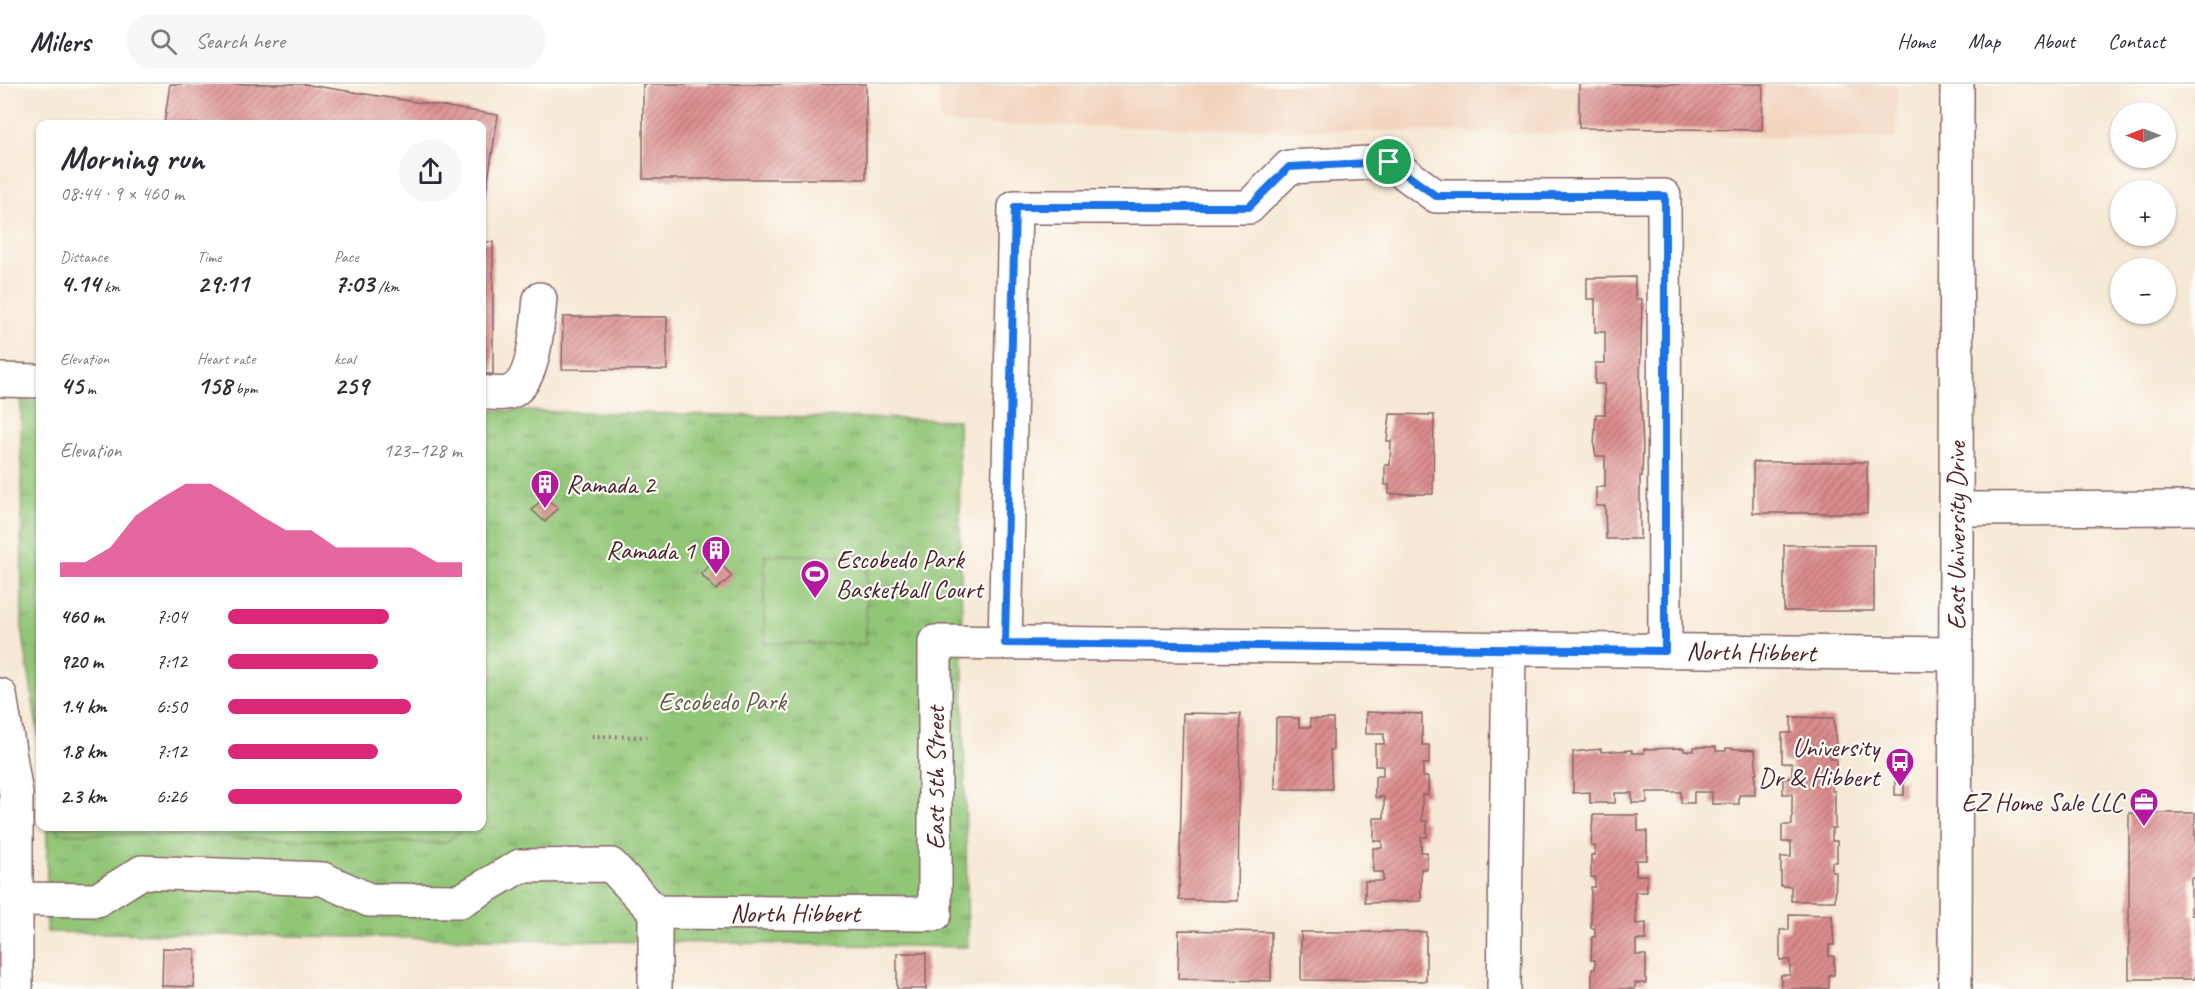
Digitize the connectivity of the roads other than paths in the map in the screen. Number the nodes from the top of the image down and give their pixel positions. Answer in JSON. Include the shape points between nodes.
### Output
{"nodes":[{"id":1,"x":1958,"y":84,"type":"edge"},
{"id":2,"x":540,"y":299,"type":"dead end"},
{"id":3,"x":0,"y":380,"type":"edge"},
{"id":4,"x":36,"y":381,"type":"edge"},
{"id":5,"x":486,"y":392,"type":"edge"},
{"id":6,"x":2195,"y":508,"type":"edge"},
{"id":7,"x":1956,"y":509,"type":"junction"},
{"id":8,"x":935,"y":642,"type":"joint"},
{"id":9,"x":1005,"y":643,"type":"junction"},
{"id":10,"x":1509,"y":649,"type":"junction"},
{"id":11,"x":1665,"y":651,"type":"junction"},
{"id":12,"x":1955,"y":654,"type":"junction"},
{"id":13,"x":0,"y":694,"type":"edge"},
{"id":14,"x":16,"y":899,"type":"junction"},
{"id":15,"x":655,"y":912,"type":"junction"},
{"id":16,"x":935,"y":914,"type":"joint"},
{"id":17,"x":16,"y":989,"type":"edge"},
{"id":18,"x":655,"y":989,"type":"edge"},
{"id":19,"x":1504,"y":989,"type":"edge"},
{"id":20,"x":1955,"y":989,"type":"edge"}],
"edges":[{"from":1,"to":7,"type":"street","name":"East University Drive"},
{"from":2,"to":5,"type":"street","via":[[533,356],[521,385],[506,393]]},
{"from":3,"to":4,"type":"street"},
{"from":6,"to":7,"type":"street"},
{"from":7,"to":12,"type":"street","name":"East University Drive"},
{"from":8,"to":9,"type":"street","name":"North Hibbert"},
{"from":8,"to":16,"type":"street","name":"East 5th Street"},
{"from":9,"to":10,"type":"street","name":"North Hibbert"},
{"from":9,"to":11,"type":"street","via":[[1015,207],[1249,207],[1289,167],[1389,162],[1436,196],[1665,196]]},
{"from":10,"to":11,"type":"street","name":"North Hibbert"},
{"from":10,"to":19,"type":"street"},
{"from":11,"to":12,"type":"street","name":"North Hibbert"},
{"from":12,"to":20,"type":"street","name":"East University Drive"},
{"from":13,"to":14,"type":"street","via":[[16,794]]},
{"from":14,"to":15,"type":"street","via":[[97,900],[142,872],[323,879],[369,900],[460,901],[520,866],[611,865]]},
{"from":14,"to":17,"type":"street"},
{"from":15,"to":16,"type":"street","name":"North Hibbert"},
{"from":15,"to":18,"type":"street"}]}
